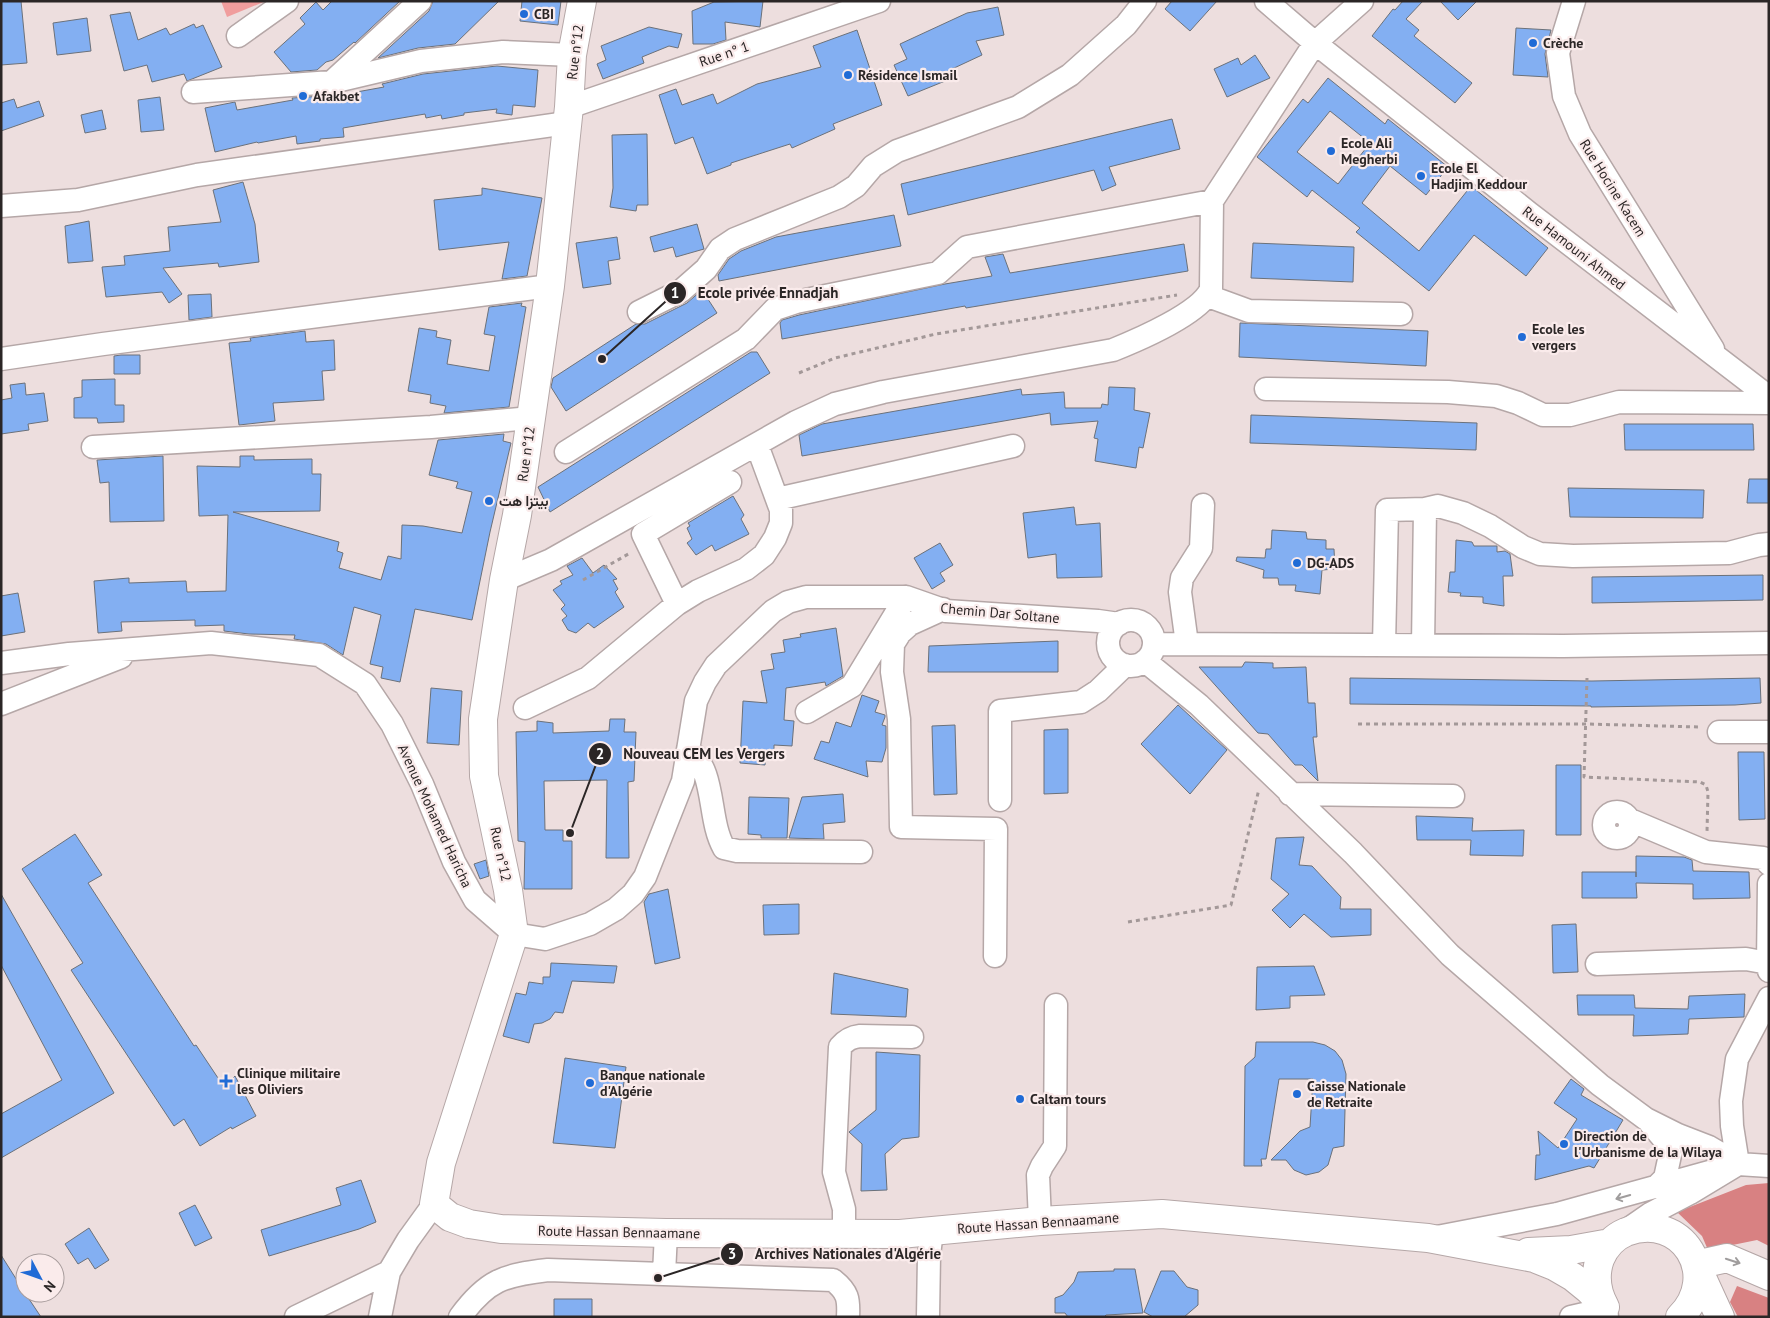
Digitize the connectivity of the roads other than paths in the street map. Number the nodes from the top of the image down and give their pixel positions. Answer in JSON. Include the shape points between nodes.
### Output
{"nodes":[{"id":1,"x":287,"y":1,"type":"edge"},
{"id":2,"x":420,"y":1,"type":"edge"},
{"id":3,"x":582,"y":1,"type":"edge"},
{"id":4,"x":880,"y":1,"type":"edge"},
{"id":5,"x":1145,"y":1,"type":"edge"},
{"id":6,"x":1266,"y":1,"type":"edge"},
{"id":7,"x":1362,"y":1,"type":"edge"},
{"id":8,"x":1574,"y":1,"type":"edge"},
{"id":9,"x":238,"y":36,"type":"dead end"},
{"id":10,"x":1315,"y":43,"type":"junction"},
{"id":11,"x":572,"y":55,"type":"junction"},
{"id":12,"x":332,"y":82,"type":"junction"},
{"id":13,"x":193,"y":92,"type":"dead end"},
{"id":14,"x":568,"y":115,"type":"junction"},
{"id":15,"x":1212,"y":201,"type":"junction"},
{"id":16,"x":1,"y":206,"type":"edge"},
{"id":17,"x":550,"y":286,"type":"junction"},
{"id":18,"x":1210,"y":293,"type":"junction"},
{"id":19,"x":639,"y":312,"type":"dead end"},
{"id":20,"x":1401,"y":314,"type":"dead end"},
{"id":21,"x":1,"y":359,"type":"edge"},
{"id":22,"x":1720,"y":360,"type":"junction"},
{"id":23,"x":1266,"y":389,"type":"dead end"},
{"id":24,"x":1769,"y":397,"type":"edge"},
{"id":25,"x":1769,"y":403,"type":"edge"},
{"id":26,"x":531,"y":418,"type":"junction"},
{"id":27,"x":757,"y":445,"type":"junction"},
{"id":28,"x":1014,"y":446,"type":"dead end"},
{"id":29,"x":93,"y":447,"type":"dead end"},
{"id":30,"x":566,"y":452,"type":"dead end"},
{"id":31,"x":730,"y":482,"type":"dead end"},
{"id":32,"x":779,"y":505,"type":"junction"},
{"id":33,"x":1203,"y":505,"type":"dead end"},
{"id":34,"x":1424,"y":509,"type":"junction"},
{"id":35,"x":1769,"y":544,"type":"edge"},
{"id":36,"x":504,"y":580,"type":"junction"},
{"id":37,"x":906,"y":597,"type":"junction"},
{"id":38,"x":677,"y":604,"type":"junction"},
{"id":39,"x":943,"y":610,"type":"junction"},
{"id":40,"x":1119,"y":624,"type":"junction"},
{"id":41,"x":1769,"y":643,"type":"edge"},
{"id":42,"x":1187,"y":644,"type":"junction"},
{"id":43,"x":1384,"y":645,"type":"junction"},
{"id":44,"x":1423,"y":645,"type":"junction"},
{"id":45,"x":145,"y":648,"type":"junction"},
{"id":46,"x":1141,"y":657,"type":"junction"},
{"id":47,"x":1,"y":664,"type":"edge"},
{"id":48,"x":1,"y":704,"type":"edge"},
{"id":49,"x":525,"y":708,"type":"dead end"},
{"id":50,"x":807,"y":712,"type":"dead end"},
{"id":51,"x":1719,"y":732,"type":"road end"},
{"id":52,"x":1769,"y":732,"type":"edge"},
{"id":53,"x":688,"y":749,"type":"junction"},
{"id":54,"x":1290,"y":794,"type":"junction"},
{"id":55,"x":1453,"y":796,"type":"dead end"},
{"id":56,"x":1000,"y":800,"type":"dead end"},
{"id":57,"x":1630,"y":820,"type":"dead end"},
{"id":58,"x":861,"y":852,"type":"dead end"},
{"id":59,"x":1769,"y":864,"type":"edge"},
{"id":60,"x":1769,"y":884,"type":"edge"},
{"id":61,"x":514,"y":934,"type":"junction"},
{"id":62,"x":996,"y":956,"type":"dead end"},
{"id":63,"x":1597,"y":964,"type":"dead end"},
{"id":64,"x":1768,"y":967,"type":"edge"},
{"id":65,"x":1769,"y":998,"type":"edge"},
{"id":66,"x":1056,"y":1005,"type":"dead end"},
{"id":67,"x":912,"y":1038,"type":"dead end"},
{"id":68,"x":1646,"y":1119,"type":"junction"},
{"id":69,"x":1738,"y":1164,"type":"junction"},
{"id":70,"x":1769,"y":1166,"type":"edge"},
{"id":71,"x":1656,"y":1188,"type":"junction"},
{"id":72,"x":434,"y":1204,"type":"junction"},
{"id":73,"x":1040,"y":1221,"type":"junction"},
{"id":74,"x":932,"y":1231,"type":"junction"},
{"id":75,"x":666,"y":1234,"type":"junction"},
{"id":76,"x":844,"y":1234,"type":"junction"},
{"id":77,"x":1616,"y":1238,"type":"junction"},
{"id":78,"x":1494,"y":1239,"type":"junction"},
{"id":79,"x":1697,"y":1268,"type":"junction"},
{"id":80,"x":389,"y":1272,"type":"junction"},
{"id":81,"x":664,"y":1274,"type":"junction"},
{"id":82,"x":1769,"y":1276,"type":"edge"},
{"id":83,"x":1608,"y":1312,"type":"edge"},
{"id":84,"x":296,"y":1317,"type":"edge"},
{"id":85,"x":380,"y":1317,"type":"edge"},
{"id":86,"x":460,"y":1317,"type":"edge"},
{"id":87,"x":848,"y":1317,"type":"edge"},
{"id":88,"x":928,"y":1317,"type":"edge"},
{"id":89,"x":1571,"y":1317,"type":"edge"},
{"id":90,"x":1680,"y":1317,"type":"edge"},
{"id":91,"x":1720,"y":1317,"type":"edge"}],
"edges":[{"from":1,"to":9,"type":"street"},
{"from":2,"to":12,"type":"street"},
{"from":3,"to":11,"type":"main road","name":"Rue n°12"},
{"from":4,"to":14,"type":"street","name":"Rue n° 1"},
{"from":5,"to":19,"type":"street","via":[[1126,25],[1070,75],[1018,107],[897,151],[873,166],[856,186],[839,197],[735,239],[720,249],[706,268],[681,291]]},
{"from":6,"to":10,"type":"street","name":"Rue Hamouni Ahmed"},
{"from":7,"to":10,"type":"street"},
{"from":8,"to":22,"type":"street","name":"Rue Hocine Kacem","via":[[1558,52],[1564,96],[1580,134]]},
{"from":10,"to":15,"type":"street"},
{"from":10,"to":22,"type":"street","name":"Rue Hamouni Ahmed"},
{"from":11,"to":12,"type":"street","via":[[503,52],[421,61]]},
{"from":11,"to":14,"type":"main road","name":"Rue n°12"},
{"from":12,"to":13,"type":"street"},
{"from":14,"to":16,"type":"street","name":"Rue n° 1","via":[[197,175],[78,200]]},
{"from":14,"to":17,"type":"main road","name":"Rue n°12"},
{"from":15,"to":18,"type":"street"},
{"from":15,"to":30,"type":"street","via":[[967,247],[938,273],[775,309],[746,339]]},
{"from":17,"to":21,"type":"street"},
{"from":17,"to":26,"type":"main road","name":"Rue n°12"},
{"from":18,"to":20,"type":"street","via":[[1249,311]]},
{"from":18,"to":27,"type":"street","via":[[1172,323],[1113,350],[883,392],[835,404]]},
{"from":22,"to":24,"type":"street","name":"Rue Hamouni Ahmed"},
{"from":23,"to":25,"type":"street","via":[[1448,392],[1496,396],[1543,415],[1570,415],[1619,402]]},
{"from":26,"to":29,"type":"street"},
{"from":26,"to":36,"type":"main road","name":"Rue n°12"},
{"from":27,"to":32,"type":"street"},
{"from":27,"to":36,"type":"street","via":[[551,560]]},
{"from":28,"to":32,"type":"street"},
{"from":31,"to":38,"type":"street","via":[[643,534]]},
{"from":32,"to":38,"type":"street","via":[[781,523],[764,554],[746,569]]},
{"from":33,"to":42,"type":"street","via":[[1201,548],[1182,578],[1180,592]]},
{"from":34,"to":35,"type":"street","via":[[1438,506],[1463,513],[1540,554],[1729,553]]},
{"from":34,"to":43,"type":"street","via":[[1387,510]]},
{"from":34,"to":44,"type":"street"},
{"from":36,"to":61,"type":"main road","name":"Rue n°12","via":[[483,719],[484,776]]},
{"from":37,"to":39,"type":"street","name":"Chemin Dar Soltane"},
{"from":37,"to":50,"type":"street","via":[[852,686]]},
{"from":37,"to":53,"type":"street","name":"Chemin Dar Soltane","via":[[806,596],[773,611],[716,665],[705,682],[696,701]]},
{"from":38,"to":49,"type":"street","via":[[588,678]]},
{"from":39,"to":40,"type":"street","name":"Chemin Dar Soltane"},
{"from":39,"to":62,"type":"street","via":[[910,624],[893,644],[892,672],[899,719],[901,827],[996,829]]},
{"from":40,"to":46,"type":"street","via":[[1140,621],[1150,630]]},
{"from":40,"to":46,"type":"street","via":[[1110,635],[1110,650],[1118,662]]},
{"from":41,"to":44,"type":"street"},
{"from":42,"to":43,"type":"street"},
{"from":42,"to":46,"type":"street"},
{"from":43,"to":44,"type":"street"},
{"from":45,"to":47,"type":"street","name":"Avenue Mohamed Haricha"},
{"from":45,"to":48,"type":"street"},
{"from":45,"to":61,"type":"street","name":"Avenue Mohamed Haricha","via":[[211,642],[320,655],[365,684],[392,724],[422,784],[454,862],[475,900]]},
{"from":46,"to":54,"type":"street","via":[[1199,705]]},
{"from":46,"to":56,"type":"street","via":[[1081,702],[1000,711]]},
{"from":51,"to":52,"type":"street"},
{"from":53,"to":58,"type":"street","via":[[701,763],[718,837],[724,848],[737,852]]},
{"from":53,"to":61,"type":"street","name":"Chemin Dar Soltane","via":[[683,781],[645,877],[633,894],[616,909],[581,927],[545,938]]},
{"from":54,"to":55,"type":"street"},
{"from":54,"to":68,"type":"street","via":[[1353,853],[1450,954],[1600,1085]]},
{"from":57,"to":59,"type":"street","via":[[1706,852],[1763,858]]},
{"from":60,"to":64,"type":"street"},
{"from":61,"to":72,"type":"main road","via":[[440,1163]]},
{"from":63,"to":64,"type":"street","via":[[1746,959]]},
{"from":65,"to":69,"type":"street","via":[[1737,1059],[1732,1126]]},
{"from":66,"to":73,"type":"street","via":[[1055,1146],[1038,1175]]},
{"from":67,"to":76,"type":"street","via":[[860,1036],[852,1037],[840,1047],[834,1172],[844,1209]]},
{"from":68,"to":69,"type":"street","via":[[1709,1147]]},
{"from":68,"to":71,"type":"street","via":[[1667,1143],[1670,1155],[1665,1178]]},
{"from":69,"to":70,"type":"street"},
{"from":69,"to":71,"type":"street"},
{"from":69,"to":77,"type":"street","via":[[1650,1214]]},
{"from":71,"to":78,"type":"street","one_way":true,"via":[[1556,1214]]},
{"from":72,"to":75,"type":"main road","name":"Route Hassan Bennaamane","via":[[450,1217],[468,1224],[501,1229]]},
{"from":72,"to":80,"type":"street"},
{"from":73,"to":74,"type":"main road","name":"Route Hassan Bennaamane"},
{"from":73,"to":78,"type":"main road","name":"Route Hassan Bennaamane","via":[[1162,1214],[1428,1238]]},
{"from":74,"to":76,"type":"main road","name":"Route Hassan Bennaamane"},
{"from":74,"to":88,"type":"street"},
{"from":75,"to":76,"type":"main road","name":"Route Hassan Bennaamane"},
{"from":75,"to":81,"type":"street"},
{"from":77,"to":78,"type":"main road","name":"Route Hassan Bennaamane","via":[[1552,1252]]},
{"from":77,"to":79,"type":"main road","name":"Route Hassan Bennaamane","via":[[1637,1228],[1653,1227],[1669,1232],[1682,1240]]},
{"from":77,"to":83,"type":"main road","via":[[1602,1255],[1597,1268],[1596,1283]]},
{"from":78,"to":83,"type":"main road","name":"Route Hassan Bennaamane","via":[[1572,1277],[1589,1290]]},
{"from":79,"to":82,"type":"main road","one_way":true,"via":[[1727,1258]]},
{"from":79,"to":90,"type":"main road","via":[[1695,1297]]},
{"from":79,"to":91,"type":"main road","name":"Route Hassan Bennaamane"},
{"from":80,"to":84,"type":"street"},
{"from":80,"to":85,"type":"street"},
{"from":81,"to":86,"type":"street","via":[[548,1270],[520,1273],[501,1279],[482,1291]]},
{"from":81,"to":87,"type":"street","via":[[833,1280],[844,1289]]},
{"from":83,"to":89,"type":"street"}]}
